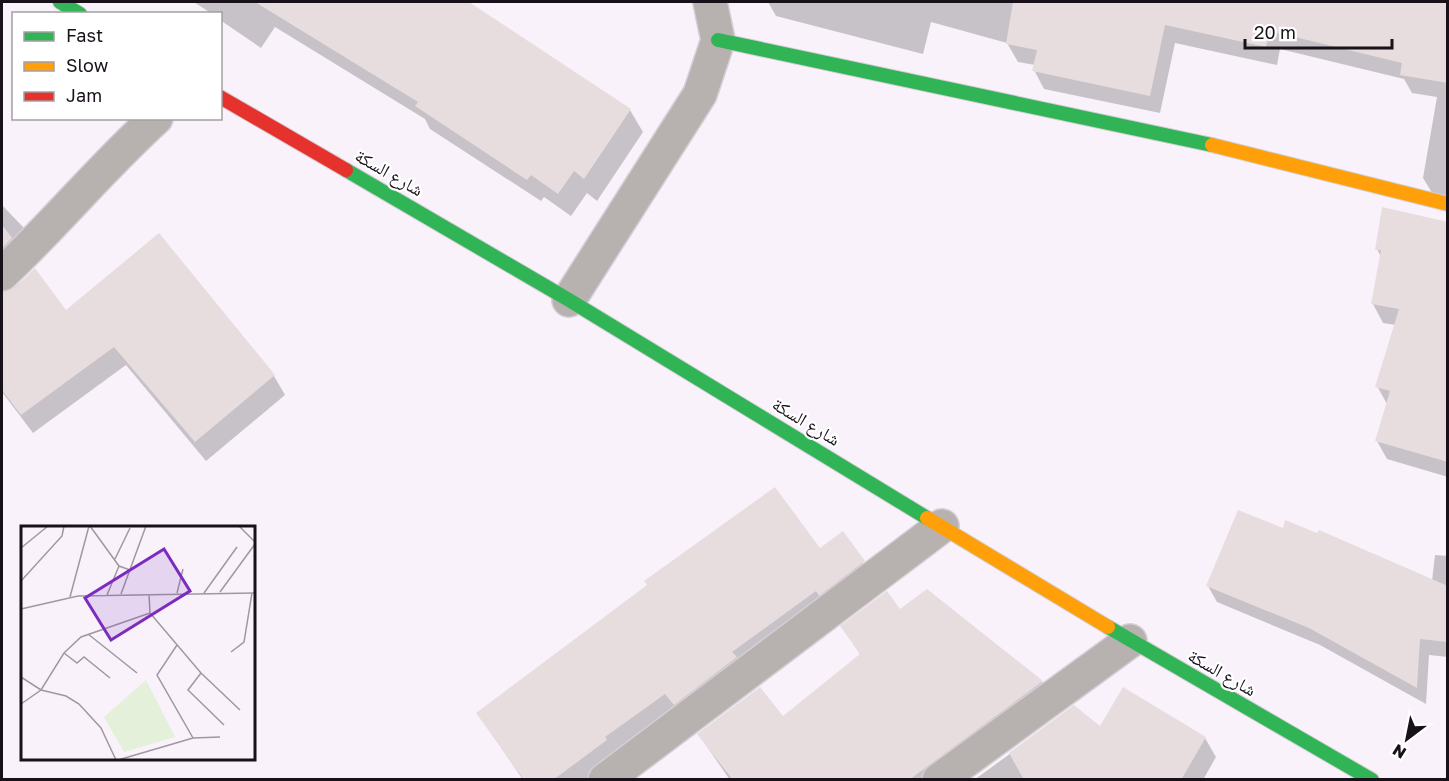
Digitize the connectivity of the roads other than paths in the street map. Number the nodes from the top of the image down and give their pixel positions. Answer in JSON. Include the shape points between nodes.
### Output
{"nodes":[{"id":1,"x":60,"y":2,"type":"edge"},
{"id":2,"x":710,"y":2,"type":"edge"},
{"id":3,"x":77,"y":12,"type":"edge"},
{"id":4,"x":718,"y":40,"type":"junction"},
{"id":5,"x":222,"y":98,"type":"edge"},
{"id":6,"x":154,"y":120,"type":"edge"},
{"id":7,"x":1448,"y":204,"type":"edge"},
{"id":8,"x":2,"y":274,"type":"edge"},
{"id":9,"x":569,"y":300,"type":"junction"},
{"id":10,"x":942,"y":526,"type":"junction"},
{"id":11,"x":1130,"y":640,"type":"junction"},
{"id":12,"x":617,"y":776,"type":"edge"},
{"id":13,"x":939,"y":780,"type":"edge"},
{"id":14,"x":1372,"y":780,"type":"edge"}],
"edges":[{"from":1,"to":3,"type":"street"},
{"from":2,"to":4,"type":"street"},
{"from":4,"to":7,"type":"street","via":[[1246,153]]},
{"from":4,"to":9,"type":"street","via":[[700,94]]},
{"from":5,"to":9,"type":"street","name":"شارع السكة"},
{"from":6,"to":8,"type":"street"},
{"from":9,"to":10,"type":"street","name":"شارع السكة"},
{"from":10,"to":11,"type":"street","name":"شارع السكة"},
{"from":10,"to":12,"type":"street"},
{"from":11,"to":13,"type":"street"},
{"from":11,"to":14,"type":"street","name":"شارع السكة"}]}
